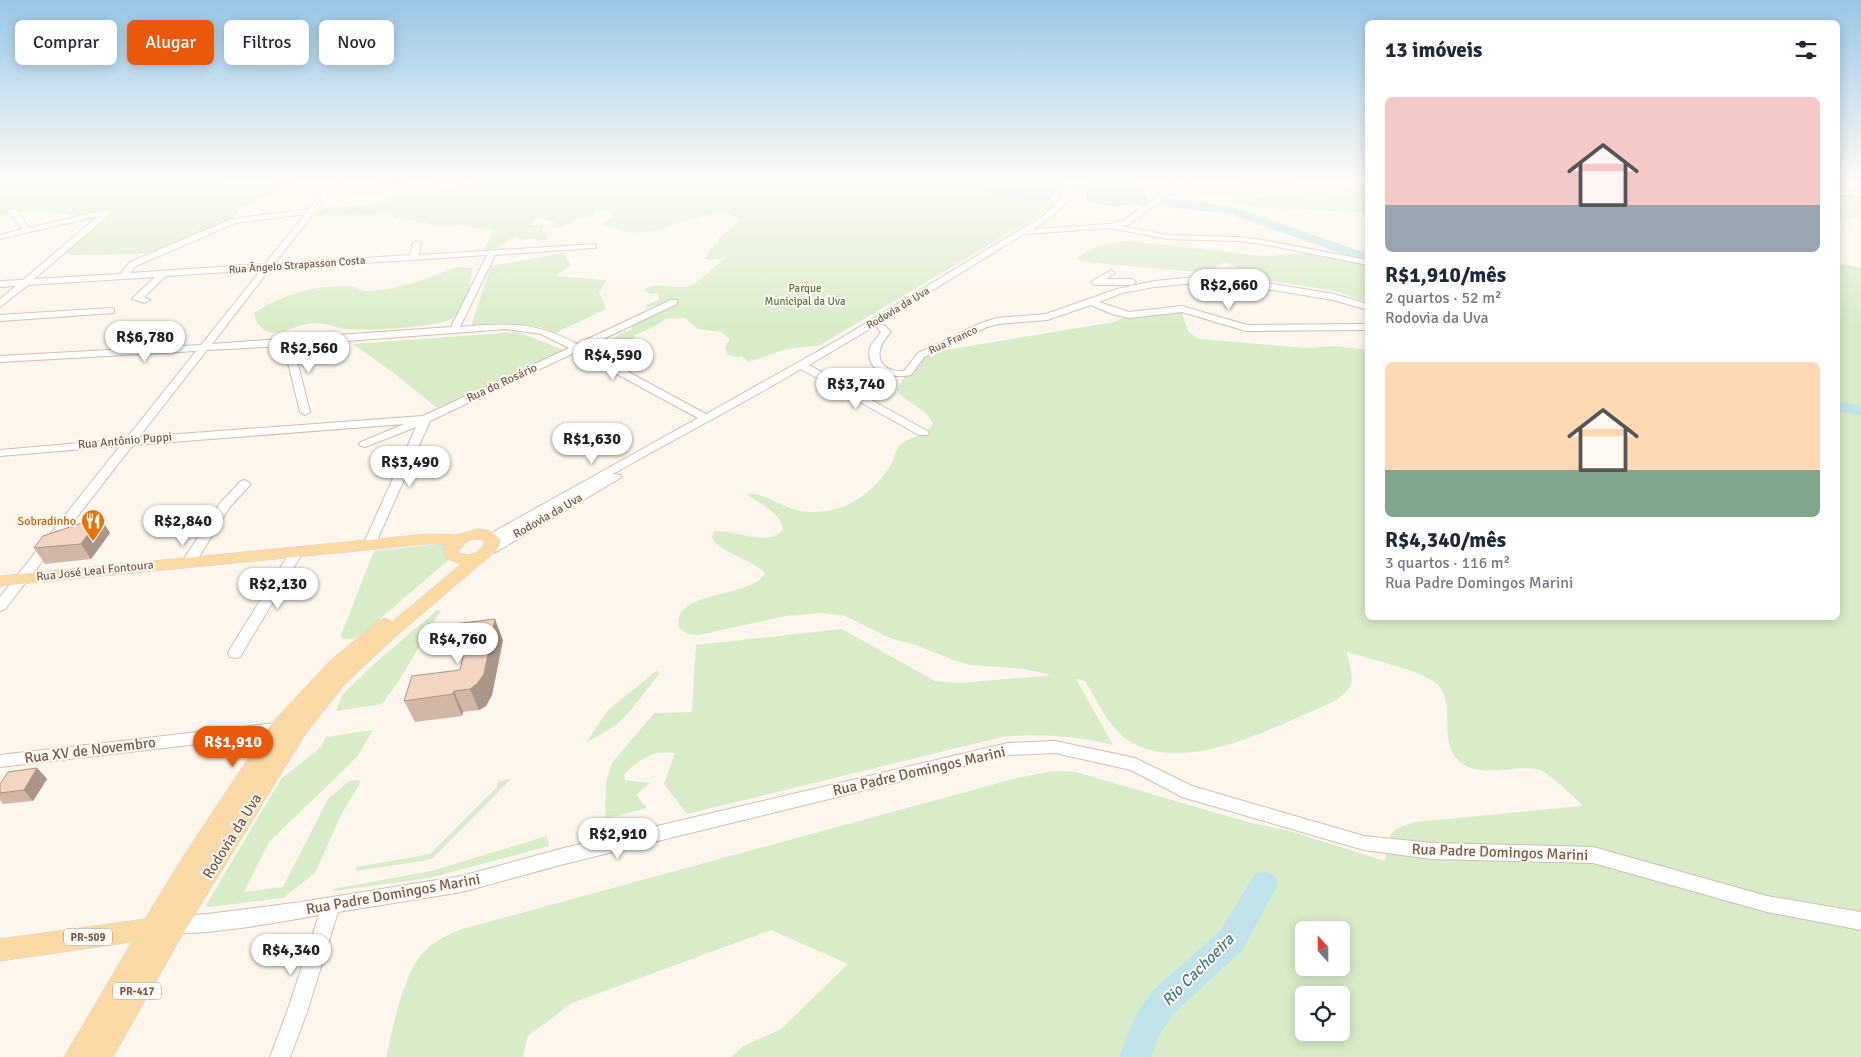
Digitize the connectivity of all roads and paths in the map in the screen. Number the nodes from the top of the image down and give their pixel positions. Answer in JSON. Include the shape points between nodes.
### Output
{"nodes":[{"id":1,"x":30,"y":229,"type":"edge"},
{"id":2,"x":87,"y":229,"type":"edge"},
{"id":3,"x":214,"y":229,"type":"edge"},
{"id":4,"x":297,"y":229,"type":"edge"},
{"id":5,"x":1025,"y":229,"type":"edge"},
{"id":6,"x":1064,"y":229,"type":"edge"},
{"id":7,"x":1126,"y":229,"type":"edge"},
{"id":8,"x":27,"y":230,"type":"joint"},
{"id":9,"x":1055,"y":230,"type":"junction"},
{"id":10,"x":1021,"y":232,"type":"junction"},
{"id":11,"x":0,"y":237,"type":"edge"},
{"id":12,"x":1009,"y":240,"type":"junction"},
{"id":13,"x":417,"y":243,"type":"dead end"},
{"id":14,"x":593,"y":246,"type":"dead end"},
{"id":15,"x":492,"y":253,"type":"junction"},
{"id":16,"x":414,"y":258,"type":"junction"},
{"id":17,"x":1365,"y":262,"type":"edge"},
{"id":18,"x":268,"y":267,"type":"junction"},
{"id":19,"x":1111,"y":273,"type":"dead end"},
{"id":20,"x":164,"y":274,"type":"junction"},
{"id":21,"x":123,"y":276,"type":"junction"},
{"id":22,"x":26,"y":282,"type":"junction"},
{"id":23,"x":0,"y":284,"type":"edge"},
{"id":24,"x":1159,"y":284,"type":"junction"},
{"id":25,"x":145,"y":300,"type":"dead end"},
{"id":26,"x":1090,"y":301,"type":"junction"},
{"id":27,"x":674,"y":302,"type":"dead end"},
{"id":28,"x":0,"y":304,"type":"edge"},
{"id":29,"x":1365,"y":306,"type":"edge"},
{"id":30,"x":111,"y":311,"type":"dead end"},
{"id":31,"x":0,"y":318,"type":"edge"},
{"id":32,"x":874,"y":321,"type":"junction"},
{"id":33,"x":1365,"y":327,"type":"edge"},
{"id":34,"x":454,"y":330,"type":"junction"},
{"id":35,"x":288,"y":343,"type":"junction"},
{"id":36,"x":204,"y":348,"type":"junction"},
{"id":37,"x":578,"y":348,"type":"junction"},
{"id":38,"x":0,"y":359,"type":"edge"},
{"id":39,"x":801,"y":365,"type":"junction"},
{"id":40,"x":305,"y":412,"type":"dead end"},
{"id":41,"x":425,"y":419,"type":"junction"},
{"id":42,"x":707,"y":419,"type":"junction"},
{"id":43,"x":923,"y":434,"type":"dead end"},
{"id":44,"x":128,"y":441,"type":"junction"},
{"id":45,"x":365,"y":444,"type":"dead end"},
{"id":46,"x":0,"y":453,"type":"edge"},
{"id":47,"x":245,"y":484,"type":"dead end"},
{"id":48,"x":459,"y":540,"type":"junction"},
{"id":49,"x":369,"y":545,"type":"junction"},
{"id":50,"x":488,"y":548,"type":"junction"},
{"id":51,"x":296,"y":552,"type":"junction"},
{"id":52,"x":461,"y":560,"type":"junction"},
{"id":53,"x":190,"y":562,"type":"junction"},
{"id":54,"x":22,"y":578,"type":"junction"},
{"id":55,"x":0,"y":581,"type":"edge"},
{"id":56,"x":0,"y":606,"type":"edge"},
{"id":57,"x":235,"y":653,"type":"dead end"},
{"id":58,"x":299,"y":728,"type":"junction"},
{"id":59,"x":278,"y":729,"type":"junction"},
{"id":60,"x":0,"y":761,"type":"edge"},
{"id":61,"x":331,"y":906,"type":"junction"},
{"id":62,"x":1861,"y":921,"type":"edge"},
{"id":63,"x":176,"y":925,"type":"junction"},
{"id":64,"x":151,"y":928,"type":"junction"},
{"id":65,"x":0,"y":950,"type":"edge"},
{"id":66,"x":76,"y":1057,"type":"edge"},
{"id":67,"x":99,"y":1057,"type":"edge"},
{"id":68,"x":280,"y":1057,"type":"edge"}],
"edges":[{"from":1,"to":8,"type":"street"},
{"from":2,"to":22,"type":"street"},
{"from":3,"to":21,"type":"street","via":[[133,264]]},
{"from":4,"to":18,"type":"street"},
{"from":5,"to":10,"type":"street","name":"Rodovia da Uva","number":"PR-417"},
{"from":6,"to":9,"type":"street"},
{"from":7,"to":17,"type":"street","via":[[1168,238],[1239,239],[1268,243]]},
{"from":8,"to":11,"type":"street"},
{"from":9,"to":10,"type":"street"},
{"from":9,"to":12,"type":"street"},
{"from":10,"to":12,"type":"street","name":"Rodovia da Uva","number":"PR-417"},
{"from":12,"to":32,"type":"street","name":"Rodovia da Uva","number":"PR-417"},
{"from":13,"to":16,"type":"street"},
{"from":14,"to":15,"type":"street","name":"Rua Ângelo Strapasson Costa"},
{"from":15,"to":16,"type":"street","name":"Rua Ângelo Strapasson Costa"},
{"from":15,"to":34,"type":"street"},
{"from":16,"to":18,"type":"street","name":"Rua Ângelo Strapasson Costa"},
{"from":18,"to":20,"type":"street","name":"Rua Ângelo Strapasson Costa"},
{"from":18,"to":36,"type":"street"},
{"from":19,"to":24,"type":"street","via":[[1095,282]]},
{"from":20,"to":21,"type":"street","name":"Rua Ângelo Strapasson Costa"},
{"from":20,"to":25,"type":"street","via":[[137,299]]},
{"from":21,"to":22,"type":"street","name":"Rua Ângelo Strapasson Costa"},
{"from":22,"to":23,"type":"street","name":"Rua Ângelo Strapasson Costa"},
{"from":22,"to":28,"type":"street"},
{"from":24,"to":26,"type":"street","name":"Rua Franco","via":[[1120,290]]},
{"from":24,"to":29,"type":"street","name":"Rua Franco","via":[[1218,278],[1334,297]]},
{"from":26,"to":32,"type":"street","name":"Rua Franco","via":[[1047,316],[984,325],[921,355],[907,373],[901,375],[882,371],[878,366],[875,351],[886,332]]},
{"from":26,"to":33,"type":"street","via":[[1128,315],[1182,309],[1246,328]]},
{"from":27,"to":37,"type":"street","name":"Rua do Rosário"},
{"from":30,"to":31,"type":"street"},
{"from":32,"to":39,"type":"street","name":"Rodovia da Uva","number":"PR-417"},
{"from":34,"to":35,"type":"street"},
{"from":34,"to":37,"type":"street","via":[[506,326],[531,328],[545,331]]},
{"from":35,"to":36,"type":"street"},
{"from":35,"to":40,"type":"street"},
{"from":36,"to":38,"type":"street"},
{"from":36,"to":44,"type":"street"},
{"from":37,"to":41,"type":"street","name":"Rua do Rosário"},
{"from":37,"to":42,"type":"street"},
{"from":39,"to":42,"type":"street","name":"Rodovia da Uva","number":"PR-417"},
{"from":39,"to":43,"type":"street"},
{"from":41,"to":44,"type":"street","name":"Rua Antônio Puppi"},
{"from":41,"to":45,"type":"street","name":"Rua do Rosário"},
{"from":41,"to":49,"type":"street"},
{"from":42,"to":50,"type":"street","name":"Rodovia da Uva","number":"PR-417","via":[[692,433]]},
{"from":44,"to":46,"type":"street","name":"Rua Antônio Puppi"},
{"from":44,"to":54,"type":"street"},
{"from":47,"to":53,"type":"street","via":[[224,506]]},
{"from":48,"to":49,"type":"main road","name":"Rua José Leal Fontoura","via":[[428,539]]},
{"from":48,"to":50,"type":"main road","name":"Rua José Leal Fontoura","via":[[477,534]]},
{"from":48,"to":52,"type":"main road","via":[[450,552]]},
{"from":49,"to":51,"type":"main road","name":"Rua José Leal Fontoura"},
{"from":50,"to":52,"type":"main road"},
{"from":50,"to":58,"type":"main road","name":"Rodovia da Uva","number":"PR-417","via":[[339,679]]},
{"from":51,"to":53,"type":"main road","name":"Rua José Leal Fontoura"},
{"from":51,"to":57,"type":"street"},
{"from":52,"to":59,"type":"main road","name":"Rodovia da Uva","number":"PR-417","via":[[337,665]]},
{"from":53,"to":54,"type":"main road","name":"Rua José Leal Fontoura"},
{"from":54,"to":55,"type":"main road","name":"Rua José Leal Fontoura"},
{"from":54,"to":56,"type":"street"},
{"from":58,"to":59,"type":"street","name":"Rua XV de Novembro"},
{"from":58,"to":63,"type":"main road","name":"Rodovia da Uva","number":"PR-417"},
{"from":59,"to":60,"type":"street","name":"Rua XV de Novembro"},
{"from":59,"to":64,"type":"main road","name":"Rodovia da Uva","number":"PR-417"},
{"from":61,"to":62,"type":"street","name":"Rua Padre Domingos Marini","via":[[462,884],[564,856],[1008,749],[1055,747],[1135,764],[1188,792],[1364,843],[1432,851],[1593,854],[1768,904]]},
{"from":61,"to":63,"type":"street","name":"Rua Padre Domingos Marini"},
{"from":61,"to":68,"type":"street"},
{"from":63,"to":64,"type":"main road","number":"PR-509"},
{"from":63,"to":67,"type":"main road","name":"Rodovia da Uva","number":"PR-417"},
{"from":64,"to":65,"type":"main road","number":"PR-509"},
{"from":64,"to":66,"type":"main road","name":"Rodovia da Uva","number":"PR-417"}]}
